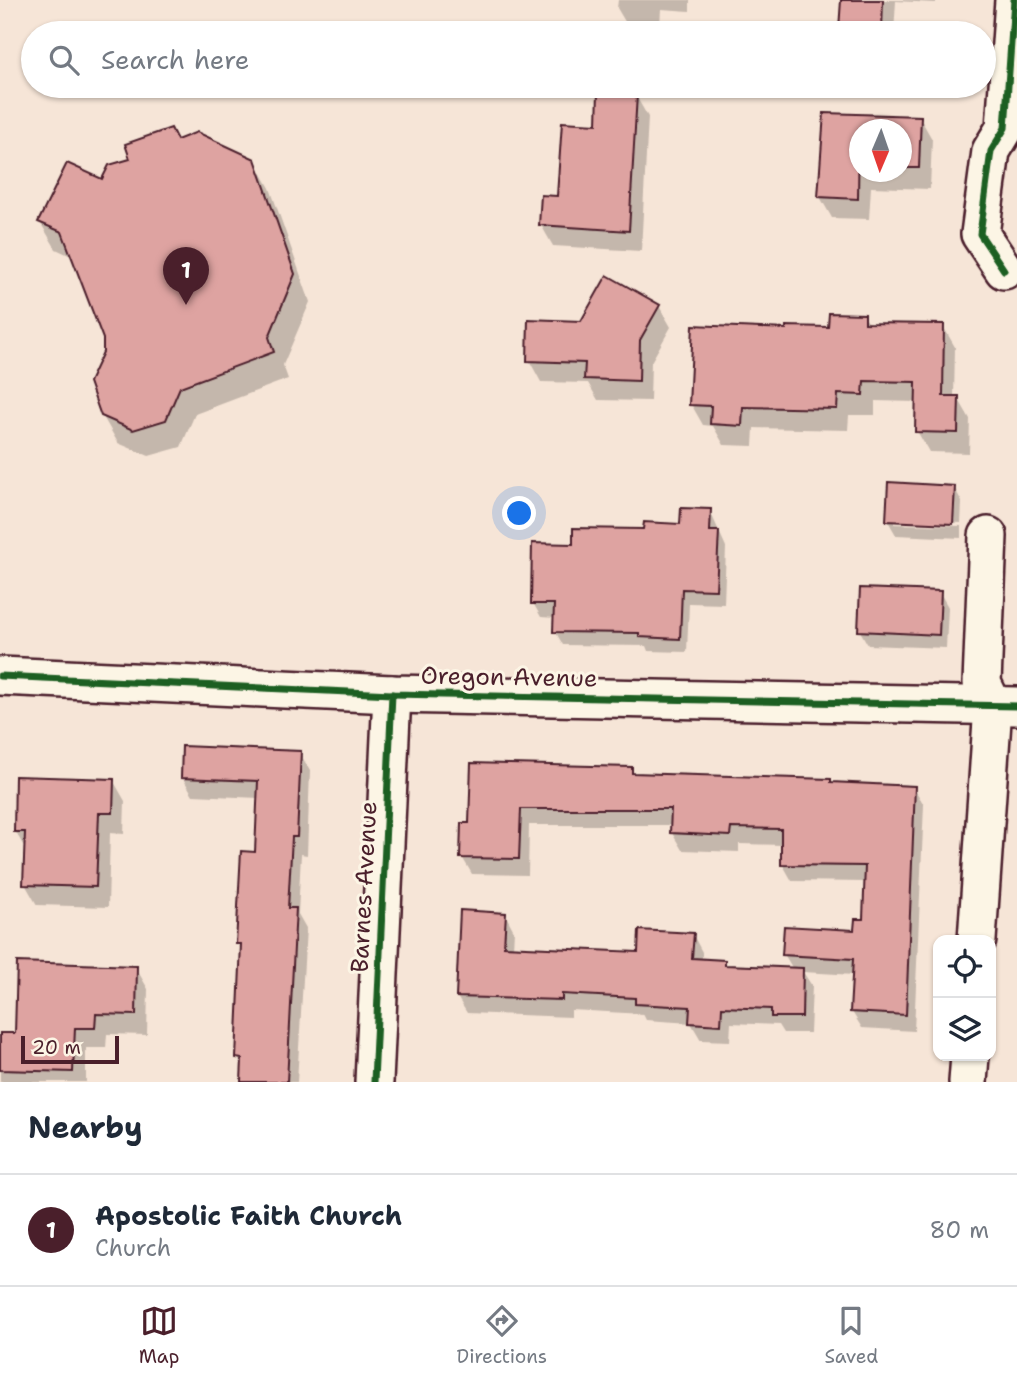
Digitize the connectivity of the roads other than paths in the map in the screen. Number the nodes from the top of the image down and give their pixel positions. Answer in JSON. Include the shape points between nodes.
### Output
{"nodes":[{"id":1,"x":1014,"y":0,"type":"edge"},
{"id":2,"x":1011,"y":139,"type":"edge"},
{"id":3,"x":1017,"y":244,"type":"edge"},
{"id":4,"x":988,"y":536,"type":"dead end"},
{"id":5,"x":0,"y":676,"type":"edge"},
{"id":6,"x":392,"y":694,"type":"junction"},
{"id":7,"x":1005,"y":706,"type":"edge"},
{"id":8,"x":978,"y":935,"type":"edge"},
{"id":9,"x":970,"y":1061,"type":"edge"},
{"id":10,"x":373,"y":1082,"type":"edge"},
{"id":11,"x":968,"y":1082,"type":"edge"}],
"edges":[{"from":1,"to":2,"type":"street"},
{"from":2,"to":3,"type":"street","via":[[991,151],[981,234],[1004,270]]},
{"from":4,"to":7,"type":"street","via":[[982,683]]},
{"from":5,"to":6,"type":"street","name":"Oregon Avenue"},
{"from":6,"to":7,"type":"street","name":"Oregon Avenue"},
{"from":6,"to":10,"type":"street","name":"Barnes Avenue"},
{"from":7,"to":8,"type":"street"},
{"from":9,"to":11,"type":"street"}]}
